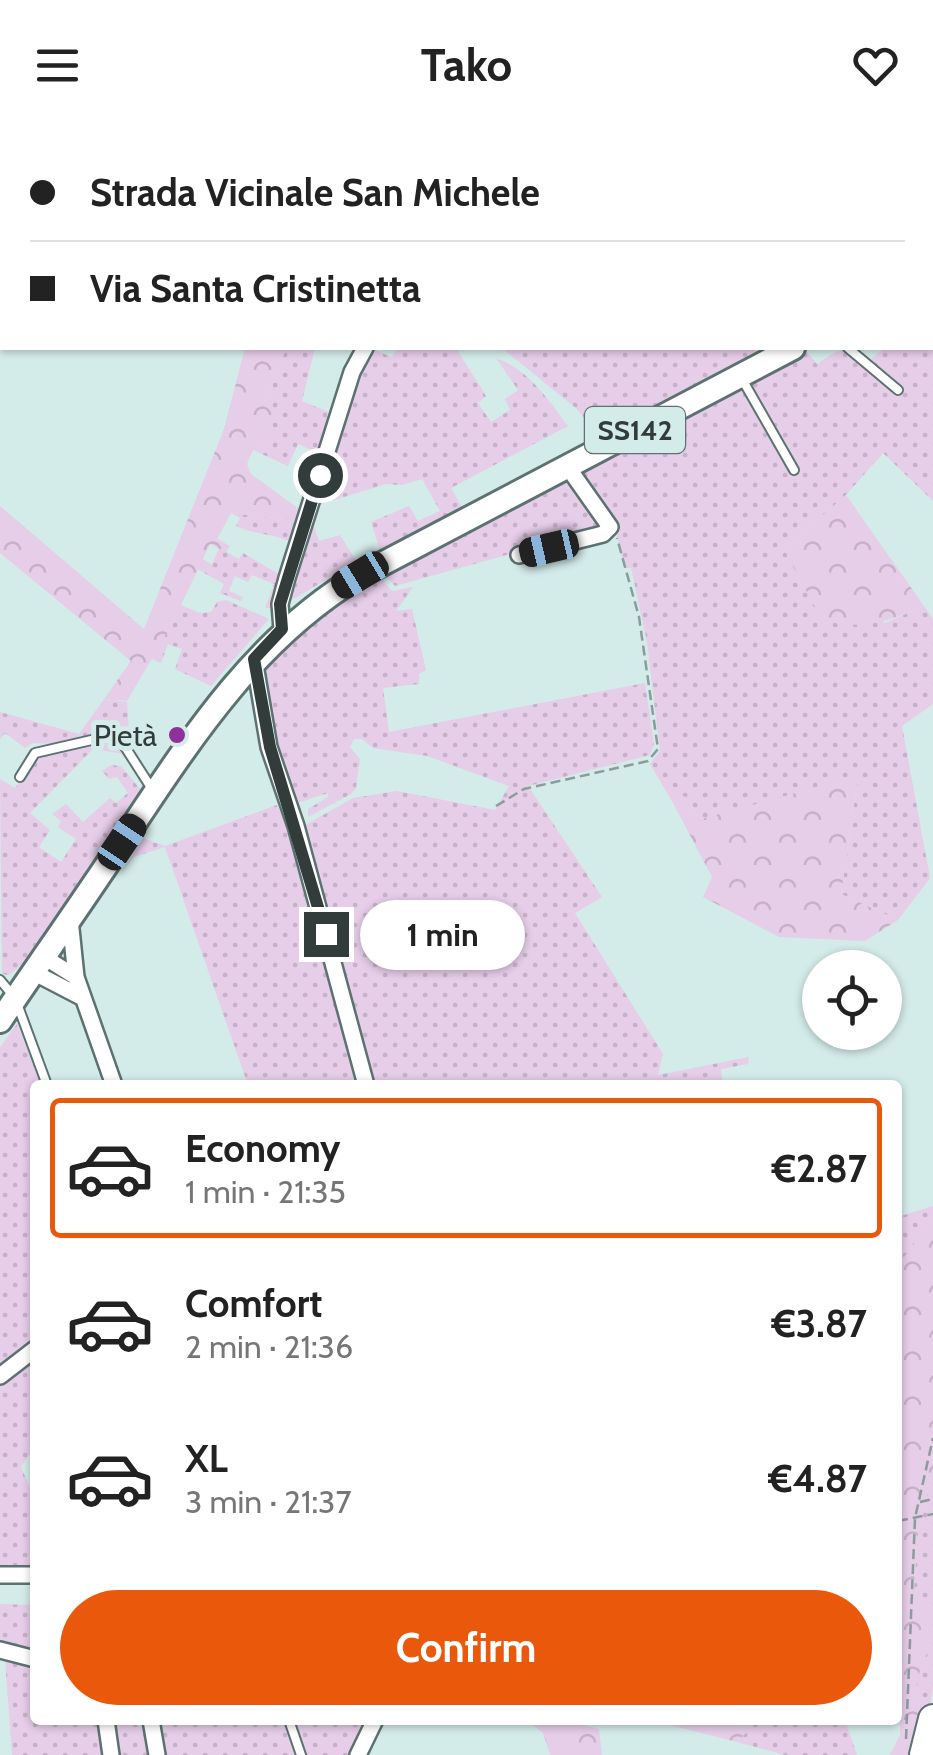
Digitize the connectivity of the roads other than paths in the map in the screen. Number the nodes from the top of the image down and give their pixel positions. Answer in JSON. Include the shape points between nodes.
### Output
{"nodes":[{"id":1,"x":364,"y":350,"type":"edge"},
{"id":2,"x":789,"y":350,"type":"edge"},
{"id":3,"x":850,"y":350,"type":"edge"},
{"id":4,"x":740,"y":375,"type":"junction"},
{"id":5,"x":898,"y":390,"type":"dead end"},
{"id":6,"x":567,"y":466,"type":"junction"},
{"id":7,"x":794,"y":470,"type":"dead end"},
{"id":8,"x":520,"y":555,"type":"dead end"},
{"id":9,"x":282,"y":629,"type":"junction"},
{"id":10,"x":254,"y":659,"type":"junction"},
{"id":11,"x":20,"y":777,"type":"dead end"},
{"id":12,"x":155,"y":792,"type":"junction"},
{"id":13,"x":70,"y":919,"type":"junction"},
{"id":14,"x":39,"y":964,"type":"junction"},
{"id":15,"x":76,"y":977,"type":"junction"},
{"id":16,"x":8,"y":989,"type":"edge"},
{"id":17,"x":83,"y":998,"type":"junction"},
{"id":18,"x":0,"y":1021,"type":"edge"},
{"id":19,"x":44,"y":1080,"type":"edge"},
{"id":20,"x":112,"y":1080,"type":"edge"},
{"id":21,"x":365,"y":1080,"type":"edge"},
{"id":22,"x":30,"y":1352,"type":"edge"},
{"id":23,"x":0,"y":1376,"type":"edge"},
{"id":24,"x":0,"y":1575,"type":"edge"},
{"id":25,"x":30,"y":1576,"type":"edge"},
{"id":26,"x":0,"y":1650,"type":"edge"},
{"id":27,"x":30,"y":1658,"type":"edge"},
{"id":28,"x":933,"y":1719,"type":"edge"},
{"id":29,"x":107,"y":1725,"type":"edge"},
{"id":30,"x":152,"y":1725,"type":"edge"},
{"id":31,"x":292,"y":1725,"type":"edge"},
{"id":32,"x":372,"y":1725,"type":"edge"},
{"id":33,"x":111,"y":1755,"type":"edge"},
{"id":34,"x":157,"y":1755,"type":"edge"},
{"id":35,"x":302,"y":1755,"type":"edge"},
{"id":36,"x":358,"y":1755,"type":"edge"},
{"id":37,"x":924,"y":1755,"type":"edge"}],
"edges":[{"from":1,"to":9,"type":"street","via":[[287,578]]},
{"from":2,"to":4,"type":"main road","number":"SS142"},
{"from":3,"to":5,"type":"lane"},
{"from":4,"to":6,"type":"main road","number":"SS142"},
{"from":4,"to":7,"type":"lane"},
{"from":6,"to":8,"type":"street","via":[[610,527]]},
{"from":6,"to":9,"type":"main road","number":"SS142","via":[[334,591]]},
{"from":9,"to":10,"type":"main road"},
{"from":10,"to":12,"type":"main road"},
{"from":10,"to":21,"type":"street","via":[[270,747]]},
{"from":11,"to":12,"type":"lane","via":[[35,753],[108,736],[120,739]]},
{"from":12,"to":13,"type":"main road"},
{"from":13,"to":14,"type":"main road"},
{"from":13,"to":15,"type":"street"},
{"from":14,"to":15,"type":"street"},
{"from":14,"to":16,"type":"main road"},
{"from":14,"to":17,"type":"street"},
{"from":15,"to":17,"type":"street"},
{"from":16,"to":18,"type":"main road"},
{"from":16,"to":19,"type":"lane"},
{"from":17,"to":20,"type":"street"},
{"from":22,"to":23,"type":"street"},
{"from":24,"to":25,"type":"street"},
{"from":26,"to":27,"type":"street"},
{"from":28,"to":37,"type":"highway"},
{"from":29,"to":33,"type":"street"},
{"from":30,"to":34,"type":"street"},
{"from":31,"to":35,"type":"lane"},
{"from":32,"to":36,"type":"street"}]}
